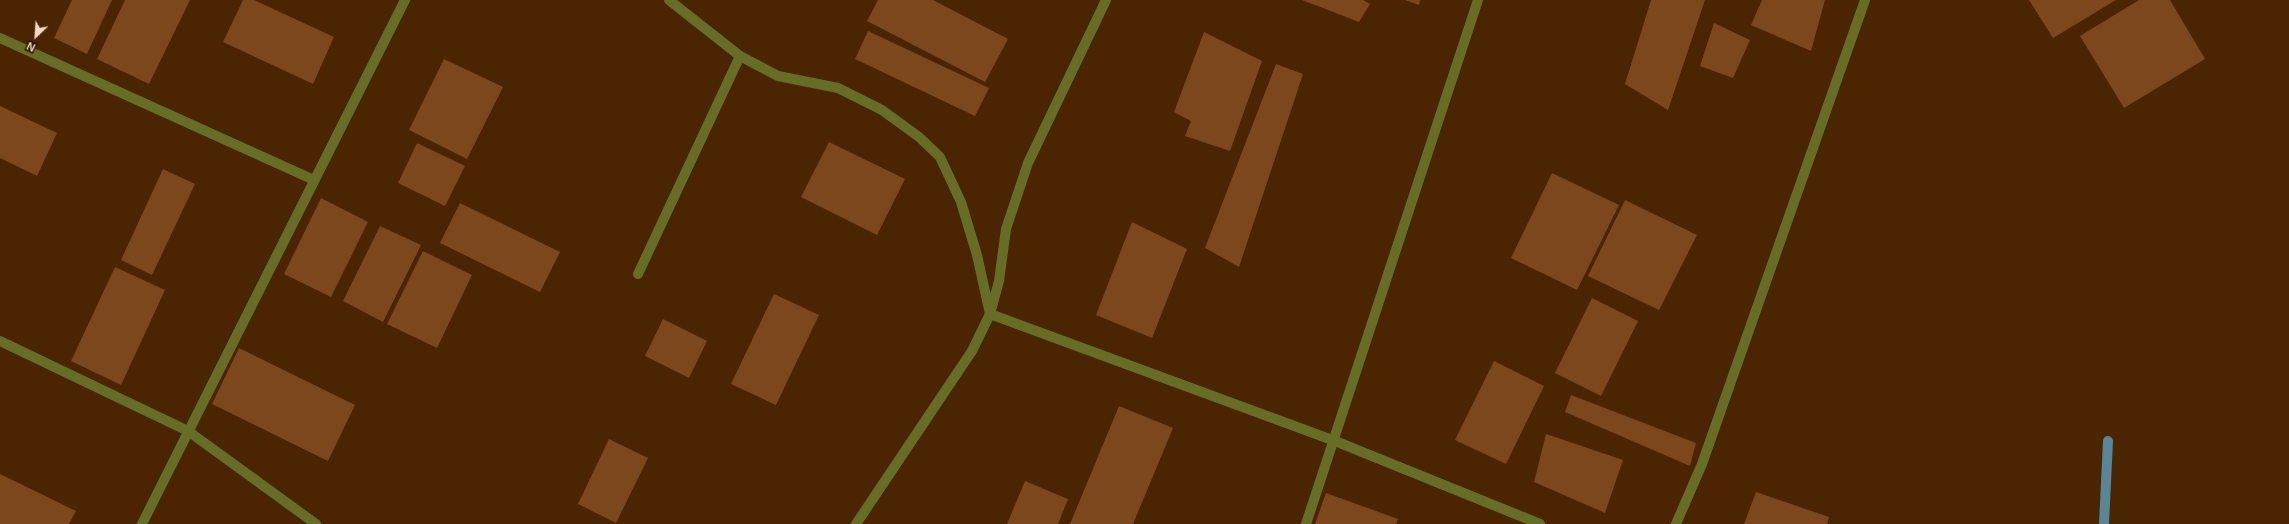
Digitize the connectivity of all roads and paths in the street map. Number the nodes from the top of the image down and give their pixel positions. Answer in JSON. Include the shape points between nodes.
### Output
{"nodes":[{"id":1,"x":405,"y":0,"type":"edge"},
{"id":2,"x":669,"y":0,"type":"edge"},
{"id":3,"x":1106,"y":0,"type":"edge"},
{"id":4,"x":1478,"y":0,"type":"edge"},
{"id":5,"x":1865,"y":0,"type":"edge"},
{"id":6,"x":0,"y":38,"type":"edge"},
{"id":7,"x":740,"y":56,"type":"junction"},
{"id":8,"x":314,"y":180,"type":"junction"},
{"id":9,"x":638,"y":274,"type":"dead end"},
{"id":10,"x":990,"y":314,"type":"junction"},
{"id":11,"x":0,"y":342,"type":"edge"},
{"id":12,"x":188,"y":431,"type":"junction"},
{"id":13,"x":1335,"y":441,"type":"junction"},
{"id":14,"x":142,"y":524,"type":"edge"},
{"id":15,"x":316,"y":524,"type":"edge"},
{"id":16,"x":856,"y":524,"type":"edge"},
{"id":17,"x":1306,"y":524,"type":"edge"},
{"id":18,"x":1540,"y":524,"type":"edge"},
{"id":19,"x":1676,"y":524,"type":"edge"}],
"edges":[{"from":1,"to":8,"type":"street"},
{"from":2,"to":7,"type":"street"},
{"from":3,"to":10,"type":"street","via":[[1028,163],[1006,229],[999,281]]},
{"from":4,"to":13,"type":"street"},
{"from":5,"to":19,"type":"street","via":[[1702,464]]},
{"from":6,"to":8,"type":"street"},
{"from":7,"to":9,"type":"street"},
{"from":7,"to":10,"type":"street","via":[[778,76],[838,88],[882,110],[919,137],[940,157],[961,202],[977,255]]},
{"from":8,"to":12,"type":"street"},
{"from":10,"to":13,"type":"street"},
{"from":10,"to":16,"type":"street","via":[[972,351]]},
{"from":11,"to":12,"type":"street"},
{"from":12,"to":14,"type":"street"},
{"from":12,"to":15,"type":"street"},
{"from":13,"to":17,"type":"street"},
{"from":13,"to":18,"type":"street"}]}
